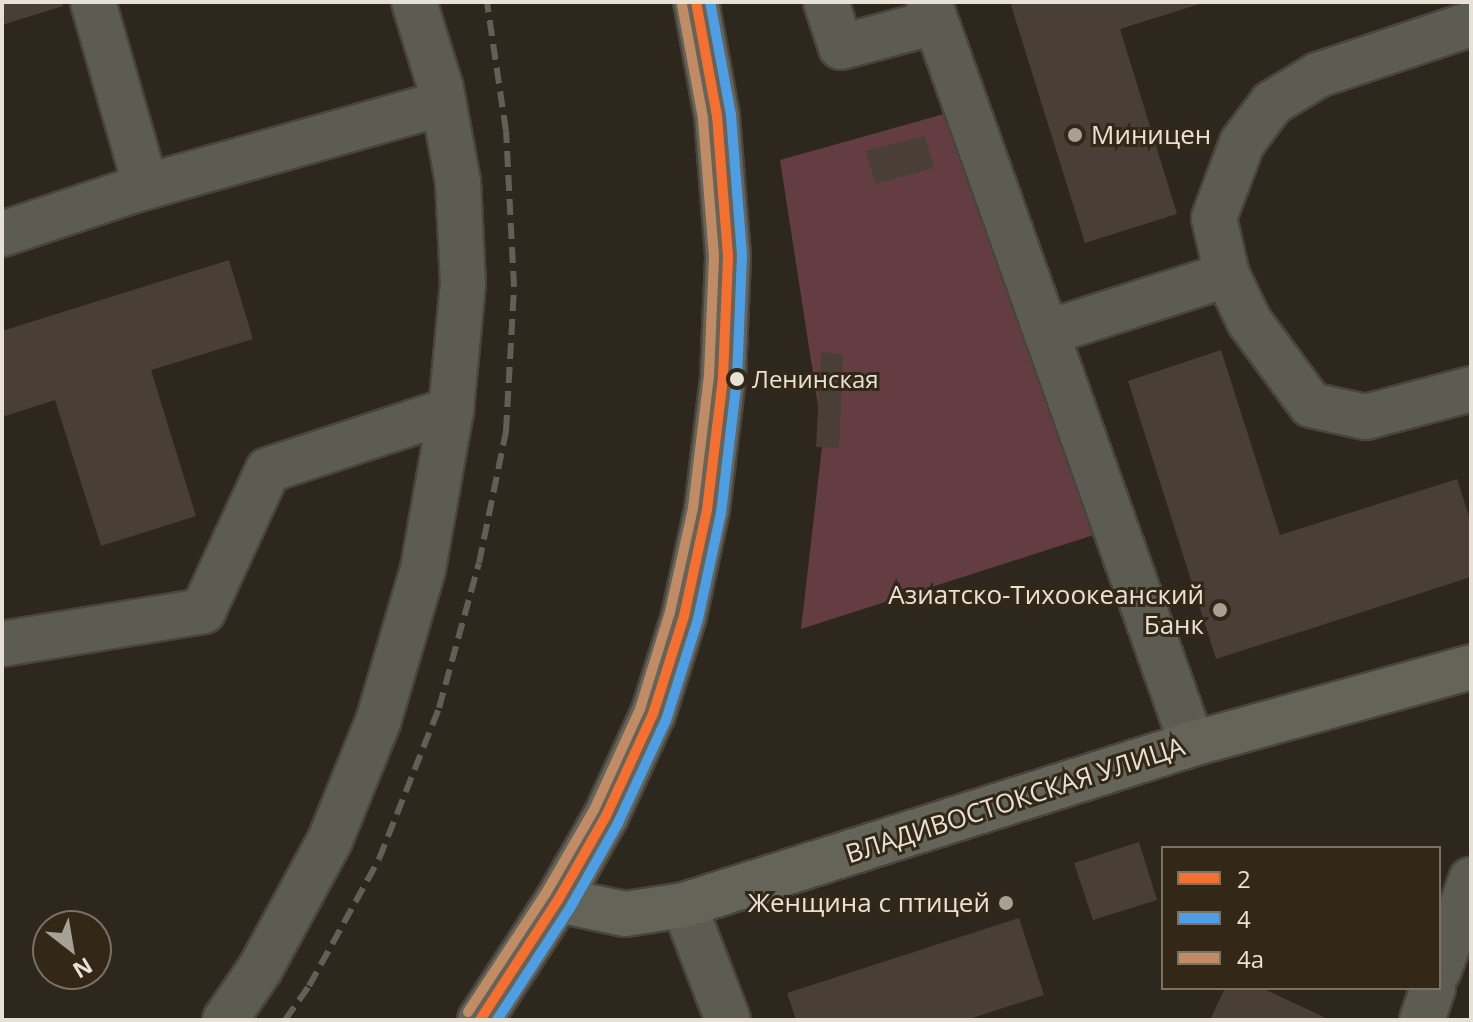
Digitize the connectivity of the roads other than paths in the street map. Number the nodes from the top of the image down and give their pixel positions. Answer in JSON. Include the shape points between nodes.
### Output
{"nodes":[{"id":1,"x":93,"y":2,"type":"edge"},
{"id":2,"x":414,"y":2,"type":"edge"},
{"id":3,"x":696,"y":2,"type":"edge"},
{"id":4,"x":826,"y":2,"type":"edge"},
{"id":5,"x":932,"y":12,"type":"edge"},
{"id":6,"x":1471,"y":24,"type":"edge"},
{"id":7,"x":443,"y":103,"type":"junction"},
{"id":8,"x":146,"y":187,"type":"junction"},
{"id":9,"x":2,"y":234,"type":"edge"},
{"id":10,"x":1227,"y":275,"type":"junction"},
{"id":11,"x":1046,"y":333,"type":"junction"},
{"id":12,"x":1471,"y":389,"type":"edge"},
{"id":13,"x":451,"y":410,"type":"junction"},
{"id":14,"x":2,"y":644,"type":"edge"},
{"id":15,"x":1471,"y":667,"type":"edge"},
{"id":16,"x":1192,"y":744,"type":"junction"},
{"id":17,"x":1471,"y":880,"type":"edge"},
{"id":18,"x":558,"y":900,"type":"junction"},
{"id":19,"x":684,"y":905,"type":"junction"},
{"id":20,"x":1441,"y":964,"type":"edge"},
{"id":21,"x":1432,"y":990,"type":"edge"},
{"id":22,"x":225,"y":1020,"type":"edge"},
{"id":23,"x":480,"y":1020,"type":"edge"},
{"id":24,"x":728,"y":1020,"type":"edge"},
{"id":25,"x":1422,"y":1020,"type":"edge"}],
"edges":[{"from":1,"to":8,"type":"street"},
{"from":2,"to":7,"type":"street"},
{"from":3,"to":18,"type":"main road","via":[[717,116],[728,256],[723,377],[707,510],[684,616],[653,714],[606,816]]},
{"from":4,"to":5,"type":"street","via":[[841,47]]},
{"from":5,"to":11,"type":"street"},
{"from":6,"to":10,"type":"street","via":[[1318,75],[1272,103],[1242,143],[1214,218]]},
{"from":7,"to":8,"type":"street"},
{"from":7,"to":13,"type":"street","via":[[458,182],[463,283]]},
{"from":8,"to":9,"type":"street"},
{"from":10,"to":11,"type":"street"},
{"from":10,"to":12,"type":"street","via":[[1249,321],[1311,405],[1366,417]]},
{"from":11,"to":16,"type":"street"},
{"from":13,"to":14,"type":"street","via":[[268,470],[203,611]]},
{"from":13,"to":22,"type":"street","via":[[423,569],[378,722],[330,840],[260,969]]},
{"from":15,"to":16,"type":"main road","name":"ВЛАДИВОСТОКСКАЯ УЛИЦА"},
{"from":16,"to":19,"type":"main road","name":"ВЛАДИВОСТОКСКАЯ УЛИЦА"},
{"from":17,"to":20,"type":"street"},
{"from":18,"to":19,"type":"main road","name":"ВЛАДИВОСТОКСКАЯ УЛИЦА","via":[[625,914]]},
{"from":18,"to":23,"type":"main road"},
{"from":19,"to":24,"type":"street"},
{"from":21,"to":25,"type":"street"}]}
